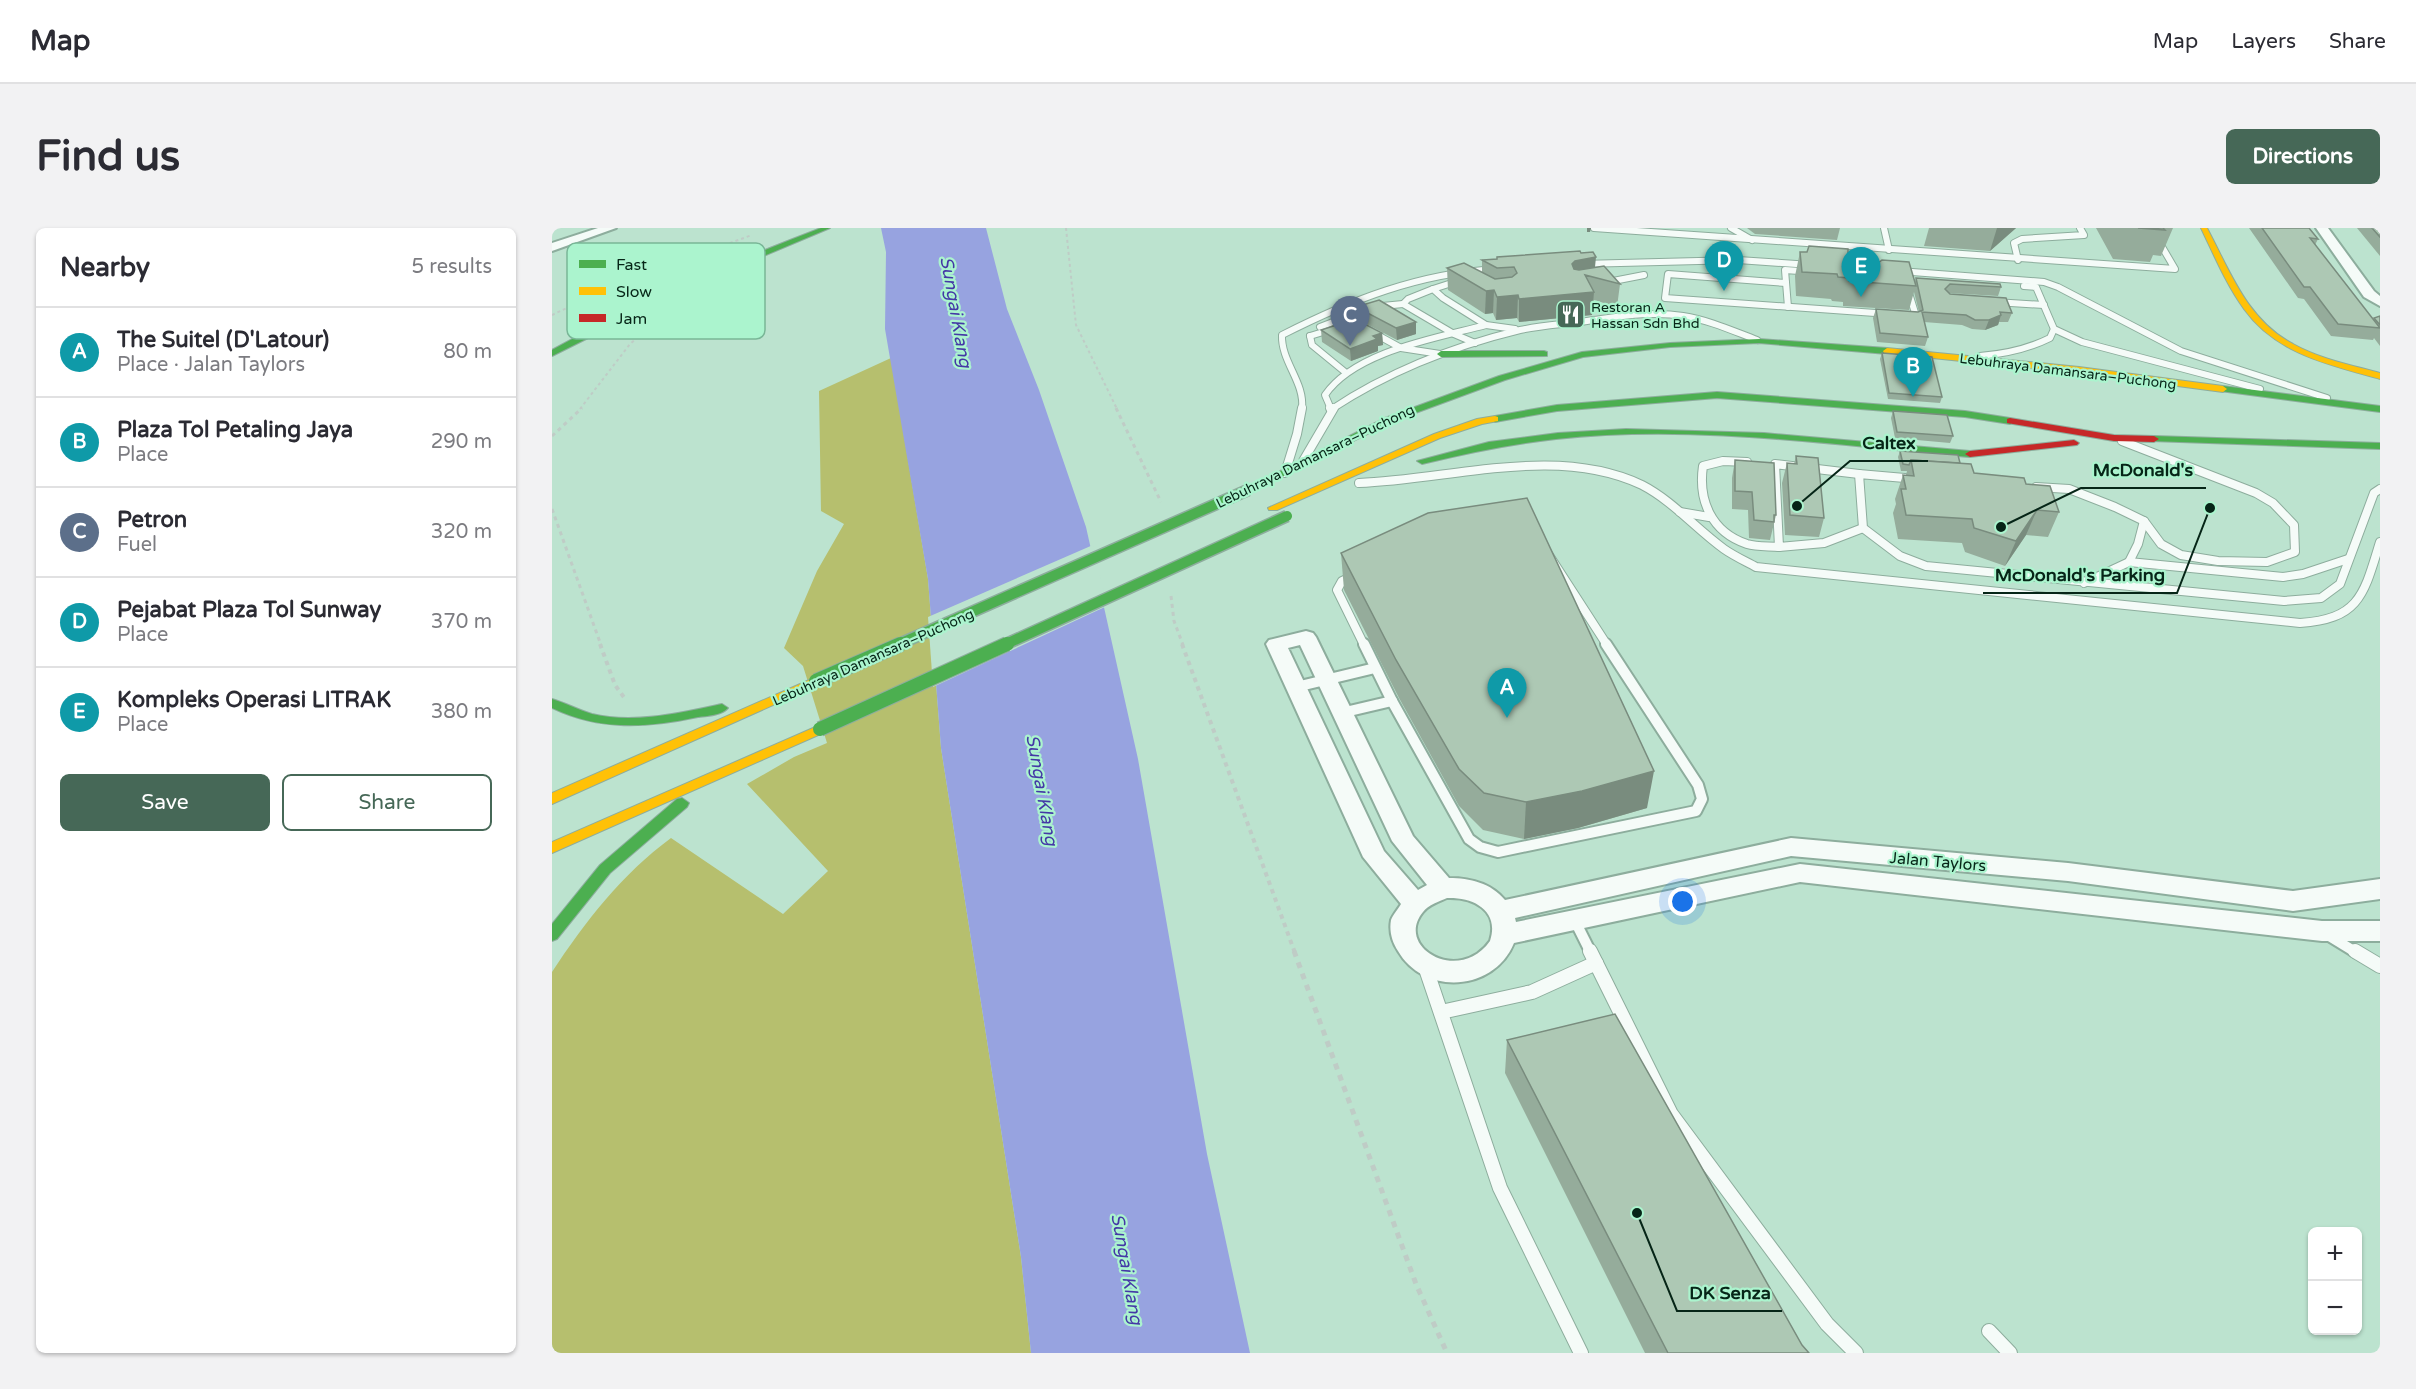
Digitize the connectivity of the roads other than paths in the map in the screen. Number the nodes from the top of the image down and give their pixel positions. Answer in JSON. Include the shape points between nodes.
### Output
{"nodes":[{"id":1,"x":588,"y":228,"type":"edge"},
{"id":2,"x":610,"y":228,"type":"edge"},
{"id":3,"x":796,"y":228,"type":"edge"},
{"id":4,"x":827,"y":228,"type":"edge"},
{"id":5,"x":1593,"y":228,"type":"edge"},
{"id":6,"x":1731,"y":228,"type":"edge"},
{"id":7,"x":1884,"y":228,"type":"edge"},
{"id":8,"x":2080,"y":228,"type":"edge"},
{"id":9,"x":2151,"y":228,"type":"edge"},
{"id":10,"x":2204,"y":228,"type":"edge"},
{"id":11,"x":2322,"y":228,"type":"edge"},
{"id":12,"x":552,"y":240,"type":"edge"},
{"id":13,"x":1755,"y":242,"type":"junction"},
{"id":14,"x":757,"y":243,"type":"edge"},
{"id":15,"x":552,"y":247,"type":"edge"},
{"id":16,"x":1889,"y":250,"type":"junction"},
{"id":17,"x":765,"y":252,"type":"edge"},
{"id":18,"x":2019,"y":260,"type":"junction"},
{"id":19,"x":1574,"y":264,"type":"edge"},
{"id":20,"x":1508,"y":268,"type":"edge"},
{"id":21,"x":1889,"y":270,"type":"edge"},
{"id":22,"x":1644,"y":275,"type":"dead end"},
{"id":23,"x":1894,"y":277,"type":"edge"},
{"id":24,"x":1905,"y":278,"type":"junction"},
{"id":25,"x":1465,"y":279,"type":"edge"},
{"id":26,"x":1786,"y":283,"type":"junction"},
{"id":27,"x":1591,"y":286,"type":"edge"},
{"id":28,"x":1433,"y":289,"type":"junction"},
{"id":29,"x":1990,"y":301,"type":"edge"},
{"id":30,"x":2380,"y":302,"type":"edge"},
{"id":31,"x":1403,"y":304,"type":"junction"},
{"id":32,"x":2044,"y":305,"type":"junction"},
{"id":33,"x":1788,"y":307,"type":"junction"},
{"id":34,"x":1892,"y":314,"type":"edge"},
{"id":35,"x":1904,"y":315,"type":"edge"},
{"id":36,"x":2278,"y":322,"type":"dead end"},
{"id":37,"x":1486,"y":324,"type":"junction"},
{"id":38,"x":1348,"y":325,"type":"edge"},
{"id":39,"x":1359,"y":325,"type":"edge"},
{"id":40,"x":2054,"y":329,"type":"junction"},
{"id":41,"x":1521,"y":330,"type":"junction"},
{"id":42,"x":1454,"y":334,"type":"junction"},
{"id":43,"x":1310,"y":336,"type":"junction"},
{"id":44,"x":579,"y":339,"type":"edge"},
{"id":45,"x":591,"y":339,"type":"edge"},
{"id":46,"x":1759,"y":341,"type":"junction"},
{"id":47,"x":1475,"y":343,"type":"junction"},
{"id":48,"x":1401,"y":348,"type":"junction"},
{"id":49,"x":552,"y":353,"type":"edge"},
{"id":50,"x":1441,"y":354,"type":"junction"},
{"id":51,"x":1582,"y":355,"type":"junction"},
{"id":52,"x":1958,"y":357,"type":"junction"},
{"id":53,"x":552,"y":365,"type":"edge"},
{"id":54,"x":2380,"y":368,"type":"edge"},
{"id":55,"x":1345,"y":372,"type":"junction"},
{"id":56,"x":2380,"y":376,"type":"edge"},
{"id":57,"x":2303,"y":400,"type":"junction"},
{"id":58,"x":2349,"y":406,"type":"junction"},
{"id":59,"x":1331,"y":410,"type":"junction"},
{"id":60,"x":2380,"y":410,"type":"edge"},
{"id":61,"x":2114,"y":438,"type":"junction"},
{"id":62,"x":2380,"y":446,"type":"edge"},
{"id":63,"x":1753,"y":462,"type":"edge"},
{"id":64,"x":1764,"y":464,"type":"edge"},
{"id":65,"x":1774,"y":464,"type":"junction"},
{"id":66,"x":1299,"y":466,"type":"junction"},
{"id":67,"x":1285,"y":473,"type":"junction"},
{"id":68,"x":1859,"y":474,"type":"junction"},
{"id":69,"x":1927,"y":480,"type":"edge"},
{"id":70,"x":1359,"y":483,"type":"junction"},
{"id":71,"x":2022,"y":486,"type":"edge"},
{"id":72,"x":2380,"y":489,"type":"edge"},
{"id":73,"x":1679,"y":512,"type":"junction"},
{"id":74,"x":1709,"y":517,"type":"junction"},
{"id":75,"x":2144,"y":521,"type":"junction"},
{"id":76,"x":1863,"y":528,"type":"junction"},
{"id":77,"x":2380,"y":542,"type":"edge"},
{"id":78,"x":1779,"y":547,"type":"junction"},
{"id":79,"x":2348,"y":559,"type":"junction"},
{"id":80,"x":2129,"y":562,"type":"junction"},
{"id":81,"x":2084,"y":583,"type":"junction"},
{"id":82,"x":1080,"y":595,"type":"dead end"},
{"id":83,"x":1375,"y":668,"type":"junction"},
{"id":84,"x":1327,"y":680,"type":"junction"},
{"id":85,"x":816,"y":681,"type":"junction"},
{"id":86,"x":1296,"y":687,"type":"junction"},
{"id":87,"x":1392,"y":701,"type":"junction"},
{"id":88,"x":552,"y":703,"type":"edge"},
{"id":89,"x":1341,"y":712,"type":"junction"},
{"id":90,"x":562,"y":723,"type":"dead end"},
{"id":91,"x":597,"y":723,"type":"junction"},
{"id":92,"x":720,"y":775,"type":"junction"},
{"id":93,"x":552,"y":799,"type":"edge"},
{"id":94,"x":552,"y":848,"type":"edge"},
{"id":95,"x":1443,"y":888,"type":"junction"},
{"id":96,"x":2380,"y":889,"type":"edge"},
{"id":97,"x":1414,"y":902,"type":"junction"},
{"id":98,"x":1575,"y":921,"type":"junction"},
{"id":99,"x":1502,"y":923,"type":"junction"},
{"id":100,"x":2322,"y":931,"type":"junction"},
{"id":101,"x":2380,"y":931,"type":"edge"},
{"id":102,"x":552,"y":935,"type":"edge"},
{"id":103,"x":1596,"y":963,"type":"junction"},
{"id":104,"x":1425,"y":966,"type":"junction"},
{"id":105,"x":2380,"y":966,"type":"edge"},
{"id":106,"x":1441,"y":1012,"type":"junction"},
{"id":107,"x":1989,"y":1331,"type":"dead end"},
{"id":108,"x":1581,"y":1353,"type":"edge"},
{"id":109,"x":1856,"y":1353,"type":"edge"},
{"id":110,"x":2010,"y":1353,"type":"edge"}],
"edges":[{"from":1,"to":12,"type":"street"},
{"from":2,"to":15,"type":"street"},
{"from":3,"to":14,"type":"highway"},
{"from":4,"to":17,"type":"highway"},
{"from":5,"to":13,"type":"lane"},
{"from":6,"to":13,"type":"lane"},
{"from":7,"to":16,"type":"lane"},
{"from":8,"to":18,"type":"lane","via":[[2084,235],[2075,238],[2022,237],[2014,243]]},
{"from":9,"to":18,"type":"lane","via":[[2175,268]]},
{"from":10,"to":56,"type":"highway","via":[[2247,307],[2265,329],[2303,351]]},
{"from":11,"to":30,"type":"street","via":[[2369,294]]},
{"from":13,"to":16,"type":"lane"},
{"from":16,"to":18,"type":"lane"},
{"from":19,"to":26,"type":"lane","via":[[1738,260],[1819,269],[1785,270]]},
{"from":20,"to":67,"type":"lane","via":[[1438,275],[1282,335],[1280,347],[1302,393],[1304,407]]},
{"from":21,"to":58,"type":"lane","via":[[2044,282],[2181,351]]},
{"from":22,"to":27,"type":"lane"},
{"from":23,"to":24,"type":"lane"},
{"from":24,"to":32,"type":"lane","via":[[2036,287]]},
{"from":24,"to":35,"type":"lane","via":[[1916,316]]},
{"from":25,"to":28,"type":"lane"},
{"from":26,"to":33,"type":"lane"},
{"from":26,"to":33,"type":"lane","via":[[1668,274],[1665,298]]},
{"from":28,"to":31,"type":"lane"},
{"from":28,"to":37,"type":"lane"},
{"from":29,"to":32,"type":"lane"},
{"from":31,"to":42,"type":"lane"},
{"from":31,"to":43,"type":"lane","via":[[1372,307],[1321,326]]},
{"from":32,"to":40,"type":"lane"},
{"from":33,"to":34,"type":"lane"},
{"from":36,"to":54,"type":"highway","via":[[2304,342]]},
{"from":37,"to":41,"type":"lane"},
{"from":37,"to":42,"type":"lane"},
{"from":38,"to":43,"type":"lane"},
{"from":39,"to":48,"type":"lane"},
{"from":40,"to":52,"type":"lane","via":[[2050,338],[2036,345],[2004,354]]},
{"from":40,"to":57,"type":"lane","via":[[2082,342]]},
{"from":41,"to":46,"type":"lane","via":[[1664,314],[1716,324]]},
{"from":41,"to":47,"type":"lane"},
{"from":42,"to":47,"type":"lane"},
{"from":42,"to":48,"type":"lane"},
{"from":43,"to":55,"type":"lane","via":[[1312,345]]},
{"from":44,"to":49,"type":"highway"},
{"from":45,"to":53,"type":"highway"},
{"from":46,"to":51,"type":"highway","name":"Lebuhraya Damansara–Puchong"},
{"from":46,"to":52,"type":"highway","name":"Lebuhraya Damansara–Puchong"},
{"from":47,"to":50,"type":"lane"},
{"from":48,"to":50,"type":"lane"},
{"from":48,"to":55,"type":"lane"},
{"from":50,"to":51,"type":"highway"},
{"from":50,"to":59,"type":"lane","via":[[1367,386]]},
{"from":51,"to":66,"type":"highway","name":"Lebuhraya Damansara–Puchong","via":[[1418,407]]},
{"from":52,"to":57,"type":"highway","name":"Lebuhraya Damansara–Puchong"},
{"from":55,"to":59,"type":"lane","via":[[1327,389],[1325,395]]},
{"from":57,"to":58,"type":"highway","name":"Lebuhraya Damansara–Puchong"},
{"from":58,"to":60,"type":"highway","name":"Lebuhraya Damansara–Puchong"},
{"from":59,"to":66,"type":"lane"},
{"from":61,"to":62,"type":"highway","name":"Lebuhraya Damansara–Puchong"},
{"from":61,"to":70,"type":"highway","name":"Lebuhraya Damansara–Puchong","via":[[1974,454],[1756,435],[1605,431],[1454,452]]},
{"from":61,"to":75,"type":"lane","via":[[2233,483],[2273,503],[2294,525],[2295,552],[2267,561],[2218,561],[2181,555],[2161,544]]},
{"from":61,"to":82,"type":"highway","name":"Lebuhraya Damansara–Puchong","via":[[1955,414],[1717,395],[1557,408],[1480,421],[1437,435]]},
{"from":63,"to":74,"type":"lane","via":[[1723,461],[1703,466],[1701,496]]},
{"from":64,"to":65,"type":"lane"},
{"from":65,"to":68,"type":"lane"},
{"from":65,"to":78,"type":"lane"},
{"from":66,"to":67,"type":"highway","name":"Lebuhraya Damansara–Puchong"},
{"from":67,"to":85,"type":"highway","name":"Lebuhraya Damansara–Puchong","bridge":true},
{"from":68,"to":69,"type":"lane"},
{"from":68,"to":76,"type":"lane"},
{"from":70,"to":73,"type":"lane","via":[[1391,483],[1522,467],[1573,467],[1612,473],[1642,486]]},
{"from":70,"to":92,"type":"highway","name":"Lebuhraya Damansara–Puchong","bridge":true},
{"from":71,"to":75,"type":"lane","via":[[2069,489]]},
{"from":72,"to":79,"type":"lane","via":[[2374,493]]},
{"from":73,"to":74,"type":"lane"},
{"from":73,"to":77,"type":"lane","via":[[1727,551],[1756,567],[2300,623],[2328,621],[2348,611],[2365,590]]},
{"from":74,"to":78,"type":"lane","via":[[1741,541]]},
{"from":75,"to":80,"type":"lane"},
{"from":76,"to":78,"type":"lane","via":[[1824,543]]},
{"from":76,"to":81,"type":"lane","via":[[1900,556],[1926,566]]},
{"from":79,"to":80,"type":"lane","via":[[2283,577]]},
{"from":79,"to":81,"type":"lane","via":[[2340,584],[2316,601]]},
{"from":80,"to":81,"type":"lane"},
{"from":83,"to":84,"type":"lane"},
{"from":83,"to":87,"type":"lane"},
{"from":83,"to":87,"type":"lane","via":[[1336,590],[1342,581],[1420,544],[1532,528],[1698,785],[1702,799],[1696,811],[1498,852],[1480,847],[1469,839]]},
{"from":84,"to":86,"type":"lane"},
{"from":84,"to":86,"type":"street","via":[[1306,637],[1276,644]]},
{"from":84,"to":89,"type":"street"},
{"from":85,"to":91,"type":"highway","via":[[686,717]]},
{"from":85,"to":93,"type":"highway","name":"Lebuhraya Damansara–Puchong"},
{"from":86,"to":97,"type":"street","via":[[1375,857]]},
{"from":87,"to":89,"type":"lane"},
{"from":88,"to":91,"type":"highway"},
{"from":89,"to":95,"type":"street","via":[[1404,842]]},
{"from":90,"to":91,"type":"highway"},
{"from":92,"to":94,"type":"highway","name":"Lebuhraya Damansara–Puchong"},
{"from":92,"to":102,"type":"highway","via":[[605,869]]},
{"from":95,"to":97,"type":"street"},
{"from":95,"to":99,"type":"street","via":[[1476,892],[1490,900]]},
{"from":96,"to":99,"type":"street","name":"Jalan Taylors","via":[[2293,901],[2068,872],[1791,847]]},
{"from":97,"to":104,"type":"street","via":[[1405,914],[1404,943]]},
{"from":98,"to":99,"type":"street","name":"Jalan Taylors"},
{"from":98,"to":100,"type":"street","name":"Jalan Taylors","via":[[1800,873]]},
{"from":98,"to":103,"type":"lane"},
{"from":99,"to":104,"type":"street","via":[[1500,948],[1475,969],[1440,972]]},
{"from":100,"to":101,"type":"street","name":"Jalan Taylors"},
{"from":100,"to":105,"type":"lane","name":"Jalan Taylors"},
{"from":103,"to":106,"type":"lane","via":[[1532,992]]},
{"from":103,"to":109,"type":"lane","via":[[1671,1114],[1827,1324]]},
{"from":104,"to":106,"type":"lane"},
{"from":106,"to":108,"type":"lane","via":[[1500,1188]]},
{"from":107,"to":110,"type":"lane"}]}
